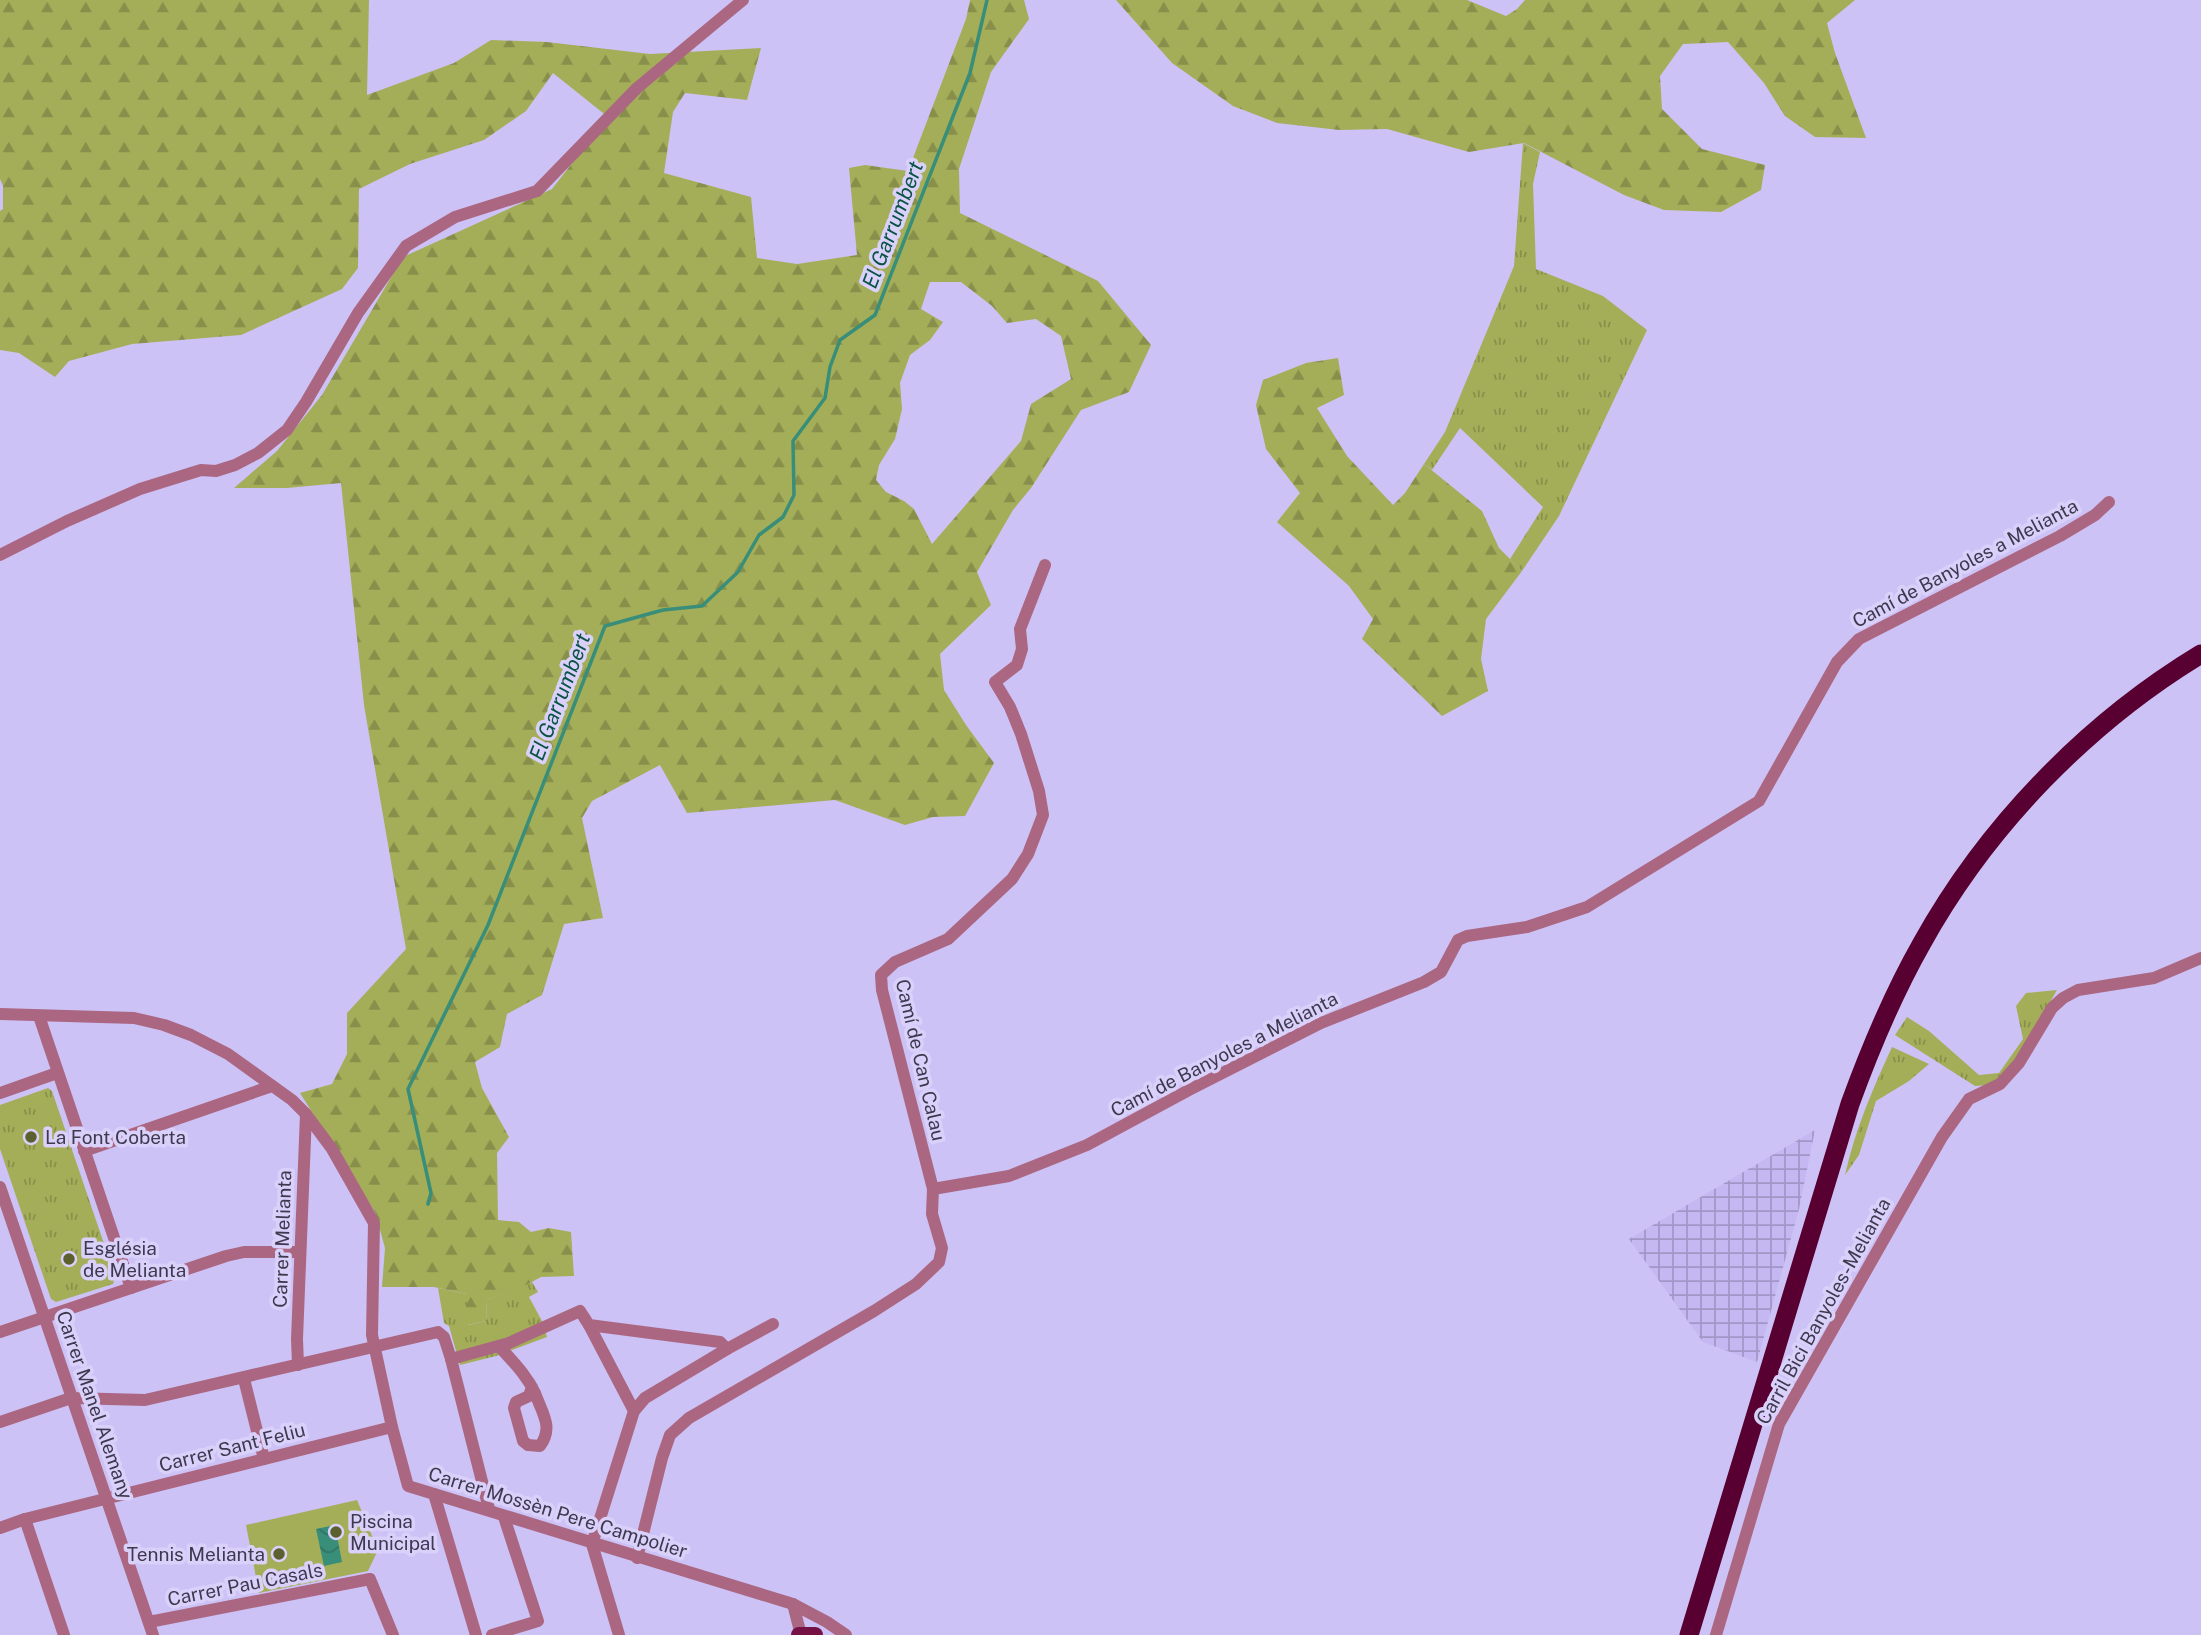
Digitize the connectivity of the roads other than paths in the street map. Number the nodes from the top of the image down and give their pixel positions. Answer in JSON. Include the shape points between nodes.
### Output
{"nodes":[{"id":1,"x":743,"y":0,"type":"edge"},
{"id":2,"x":2109,"y":502,"type":"dead end"},
{"id":3,"x":0,"y":555,"type":"edge"},
{"id":4,"x":1045,"y":565,"type":"dead end"},
{"id":5,"x":2201,"y":654,"type":"edge"},
{"id":6,"x":2201,"y":667,"type":"edge"},
{"id":7,"x":2201,"y":958,"type":"edge"},
{"id":8,"x":0,"y":1014,"type":"edge"},
{"id":9,"x":39,"y":1016,"type":"junction"},
{"id":10,"x":57,"y":1073,"type":"junction"},
{"id":11,"x":272,"y":1086,"type":"junction"},
{"id":12,"x":0,"y":1093,"type":"edge"},
{"id":13,"x":306,"y":1114,"type":"junction"},
{"id":14,"x":84,"y":1151,"type":"junction"},
{"id":15,"x":0,"y":1187,"type":"edge"},
{"id":16,"x":933,"y":1189,"type":"junction"},
{"id":17,"x":300,"y":1252,"type":"junction"},
{"id":18,"x":131,"y":1288,"type":"junction"},
{"id":19,"x":45,"y":1317,"type":"junction"},
{"id":20,"x":773,"y":1324,"type":"dead end"},
{"id":21,"x":589,"y":1325,"type":"junction"},
{"id":22,"x":0,"y":1332,"type":"edge"},
{"id":23,"x":499,"y":1346,"type":"junction"},
{"id":24,"x":374,"y":1348,"type":"junction"},
{"id":25,"x":727,"y":1349,"type":"junction"},
{"id":26,"x":451,"y":1359,"type":"junction"},
{"id":27,"x":298,"y":1365,"type":"junction"},
{"id":28,"x":244,"y":1379,"type":"junction"},
{"id":29,"x":533,"y":1387,"type":"dead end"},
{"id":30,"x":71,"y":1398,"type":"junction"},
{"id":31,"x":634,"y":1411,"type":"junction"},
{"id":32,"x":0,"y":1422,"type":"edge"},
{"id":33,"x":392,"y":1427,"type":"junction"},
{"id":34,"x":264,"y":1459,"type":"junction"},
{"id":35,"x":434,"y":1494,"type":"junction"},
{"id":36,"x":107,"y":1499,"type":"junction"},
{"id":37,"x":489,"y":1509,"type":"junction"},
{"id":38,"x":504,"y":1517,"type":"junction"},
{"id":39,"x":25,"y":1519,"type":"junction"},
{"id":40,"x":0,"y":1528,"type":"edge"},
{"id":41,"x":592,"y":1544,"type":"junction"},
{"id":42,"x":637,"y":1558,"type":"junction"},
{"id":43,"x":793,"y":1604,"type":"junction"},
{"id":44,"x":821,"y":1618,"type":"junction"},
{"id":45,"x":151,"y":1629,"type":"edge"},
{"id":46,"x":64,"y":1635,"type":"edge"},
{"id":47,"x":393,"y":1635,"type":"edge"},
{"id":48,"x":476,"y":1635,"type":"edge"},
{"id":49,"x":492,"y":1635,"type":"edge"},
{"id":50,"x":619,"y":1635,"type":"edge"},
{"id":51,"x":800,"y":1635,"type":"edge"},
{"id":52,"x":816,"y":1635,"type":"edge"},
{"id":53,"x":846,"y":1635,"type":"edge"},
{"id":54,"x":1689,"y":1635,"type":"edge"},
{"id":55,"x":1699,"y":1635,"type":"edge"},
{"id":56,"x":1716,"y":1635,"type":"edge"}],
"edges":[{"from":1,"to":3,"type":"street","via":[[637,88],[537,191],[455,217],[406,246],[358,313],[287,430],[258,453],[216,471],[201,470],[141,489]]},
{"from":2,"to":16,"type":"street","name":"Camí de Banyoles a Melianta","via":[[2060,536],[1859,639],[1837,662],[1759,801],[1587,906],[1527,928],[1458,940],[1441,972],[1424,982],[1321,1023],[1087,1145],[1009,1176]]},
{"from":4,"to":16,"type":"street","name":"Camí de Can Calau","via":[[1020,629],[1022,649],[1017,665],[995,682],[1021,734],[1039,791],[1043,816],[1028,854],[1012,879],[948,939],[895,962],[881,975]]},
{"from":5,"to":54,"type":"highway","via":[[2128,703],[2006,822],[1962,880],[1905,974],[1846,1116]]},
{"from":6,"to":55,"type":"highway","via":[[2107,733],[2057,779],[1969,885],[1929,946],[1858,1107]]},
{"from":7,"to":56,"type":"street","name":"Carril Bici Banyoles-Melianta","via":[[2154,978],[2078,990],[2063,998],[2052,1008],[2020,1063],[2000,1084],[1969,1100],[1942,1137],[1779,1424]]},
{"from":8,"to":9,"type":"street","name":"Carrer Mossèn Pere Campolier"},
{"from":9,"to":10,"type":"street"},
{"from":9,"to":11,"type":"street","name":"Carrer Mossèn Pere Campolier","via":[[134,1018],[163,1025],[228,1054]]},
{"from":10,"to":12,"type":"street"},
{"from":10,"to":14,"type":"street"},
{"from":11,"to":13,"type":"street","name":"Carrer Mossèn Pere Campolier"},
{"from":11,"to":14,"type":"street"},
{"from":13,"to":17,"type":"street","name":"Carrer Melianta"},
{"from":13,"to":24,"type":"street","name":"Carrer Mossèn Pere Campolier","via":[[332,1149],[374,1223]]},
{"from":14,"to":18,"type":"street"},
{"from":15,"to":19,"type":"street","name":"Carrer Manel Alemany"},
{"from":16,"to":42,"type":"street","name":"Camí de Can Calau","via":[[932,1214],[942,1248],[939,1262],[916,1284],[689,1418],[670,1436]]},
{"from":17,"to":18,"type":"street","via":[[244,1252]]},
{"from":17,"to":27,"type":"street","name":"Carrer Melianta"},
{"from":18,"to":19,"type":"street"},
{"from":19,"to":22,"type":"street"},
{"from":19,"to":30,"type":"street","name":"Carrer Manel Alemany"},
{"from":20,"to":25,"type":"street"},
{"from":21,"to":23,"type":"street","via":[[580,1311]]},
{"from":21,"to":25,"type":"street","via":[[720,1342]]},
{"from":21,"to":31,"type":"street"},
{"from":23,"to":26,"type":"street"},
{"from":23,"to":29,"type":"street"},
{"from":24,"to":26,"type":"street","via":[[438,1332]]},
{"from":24,"to":27,"type":"street"},
{"from":24,"to":33,"type":"street","name":"Carrer Mossèn Pere Campolier"},
{"from":25,"to":31,"type":"street","via":[[645,1398]]},
{"from":26,"to":37,"type":"street"},
{"from":27,"to":28,"type":"street"},
{"from":28,"to":30,"type":"street","via":[[145,1400]]},
{"from":28,"to":34,"type":"street"},
{"from":30,"to":32,"type":"street"},
{"from":30,"to":36,"type":"street","name":"Carrer Manel Alemany"},
{"from":31,"to":41,"type":"street"},
{"from":33,"to":34,"type":"street","name":"Carrer Sant Feliu"},
{"from":33,"to":35,"type":"street","name":"Carrer Mossèn Pere Campolier","via":[[408,1486]]},
{"from":34,"to":36,"type":"street","name":"Carrer Sant Feliu"},
{"from":35,"to":37,"type":"street","name":"Carrer Mossèn Pere Campolier"},
{"from":35,"to":48,"type":"street"},
{"from":36,"to":39,"type":"street","name":"Carrer Sant Feliu"},
{"from":36,"to":45,"type":"street","name":"Carrer Manel Alemany"},
{"from":37,"to":38,"type":"street","name":"Carrer Mossèn Pere Campolier"},
{"from":38,"to":41,"type":"street","name":"Carrer Mossèn Pere Campolier"},
{"from":38,"to":49,"type":"street","via":[[538,1621]]},
{"from":39,"to":40,"type":"street","name":"Carrer Sant Feliu"},
{"from":39,"to":46,"type":"street"},
{"from":41,"to":42,"type":"street","name":"Carrer Mossèn Pere Campolier"},
{"from":41,"to":50,"type":"street"},
{"from":42,"to":43,"type":"street","name":"Carrer Mossèn Pere Campolier"},
{"from":43,"to":44,"type":"street","name":"Carrer Mossèn Pere Campolier"},
{"from":43,"to":51,"type":"street"},
{"from":44,"to":52,"type":"street"},
{"from":44,"to":53,"type":"street","name":"Carrer Mossèn Pere Campolier"},
{"from":45,"to":47,"type":"street","name":"Carrer Pau Casals","via":[[370,1579]]},
{"from":51,"to":52,"type":"main road"}]}
